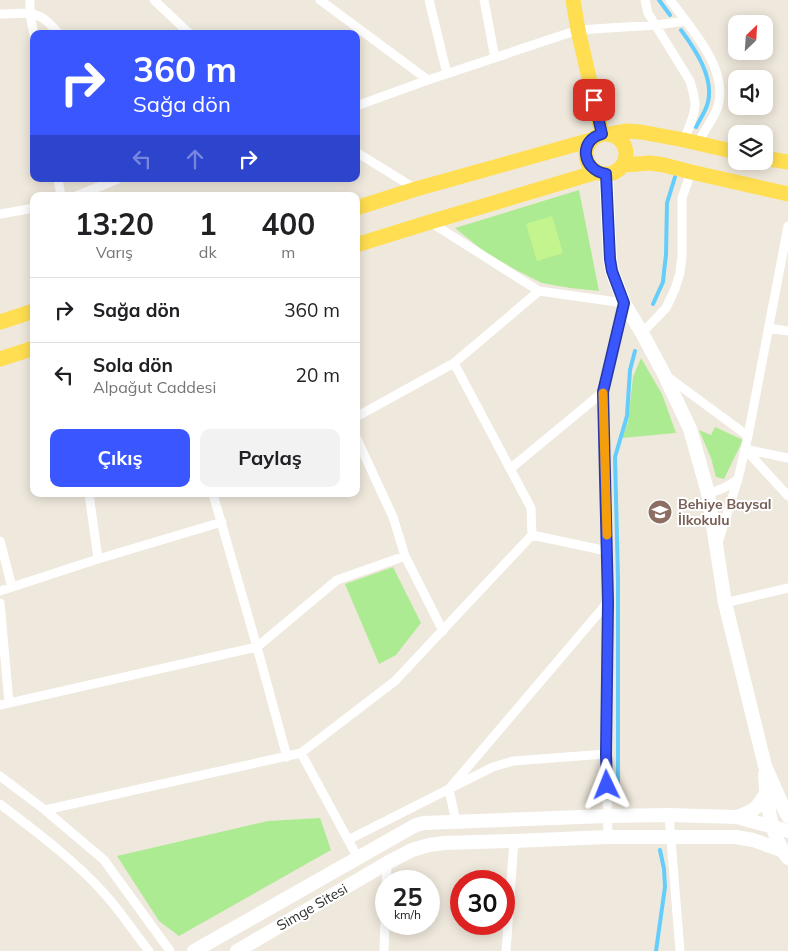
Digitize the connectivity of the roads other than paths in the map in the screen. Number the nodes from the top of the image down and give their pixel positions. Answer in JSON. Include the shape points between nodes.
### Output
{"nodes":[{"id":1,"x":30,"y":0,"type":"edge"},
{"id":2,"x":154,"y":0,"type":"edge"},
{"id":3,"x":320,"y":0,"type":"edge"},
{"id":4,"x":429,"y":0,"type":"edge"},
{"id":5,"x":484,"y":0,"type":"edge"},
{"id":6,"x":573,"y":0,"type":"edge"},
{"id":7,"x":645,"y":0,"type":"edge"},
{"id":8,"x":670,"y":0,"type":"edge"},
{"id":9,"x":0,"y":14,"type":"edge"},
{"id":10,"x":30,"y":14,"type":"junction"},
{"id":11,"x":686,"y":21,"type":"junction"},
{"id":12,"x":656,"y":25,"type":"junction"},
{"id":13,"x":33,"y":30,"type":"edge"},
{"id":14,"x":55,"y":30,"type":"edge"},
{"id":15,"x":186,"y":30,"type":"edge"},
{"id":16,"x":578,"y":30,"type":"junction"},
{"id":17,"x":495,"y":58,"type":"junction"},
{"id":18,"x":446,"y":74,"type":"junction"},
{"id":19,"x":428,"y":80,"type":"junction"},
{"id":20,"x":360,"y":105,"type":"edge"},
{"id":21,"x":601,"y":136,"type":"junction"},
{"id":22,"x":691,"y":141,"type":"junction"},
{"id":23,"x":728,"y":150,"type":"edge"},
{"id":24,"x":360,"y":154,"type":"edge"},
{"id":25,"x":773,"y":160,"type":"edge"},
{"id":26,"x":788,"y":162,"type":"edge"},
{"id":27,"x":624,"y":165,"type":"junction"},
{"id":28,"x":691,"y":172,"type":"junction"},
{"id":29,"x":601,"y":173,"type":"junction"},
{"id":30,"x":111,"y":182,"type":"edge"},
{"id":31,"x":416,"y":189,"type":"junction"},
{"id":32,"x":86,"y":192,"type":"edge"},
{"id":33,"x":788,"y":194,"type":"edge"},
{"id":34,"x":360,"y":207,"type":"edge"},
{"id":35,"x":30,"y":209,"type":"edge"},
{"id":36,"x":0,"y":214,"type":"edge"},
{"id":37,"x":430,"y":222,"type":"junction"},
{"id":38,"x":788,"y":226,"type":"edge"},
{"id":39,"x":360,"y":245,"type":"edge"},
{"id":40,"x":539,"y":290,"type":"junction"},
{"id":41,"x":624,"y":303,"type":"junction"},
{"id":42,"x":30,"y":312,"type":"edge"},
{"id":43,"x":0,"y":322,"type":"edge"},
{"id":44,"x":769,"y":328,"type":"junction"},
{"id":45,"x":788,"y":331,"type":"edge"},
{"id":46,"x":642,"y":333,"type":"junction"},
{"id":47,"x":30,"y":349,"type":"edge"},
{"id":48,"x":0,"y":358,"type":"edge"},
{"id":49,"x":454,"y":363,"type":"junction"},
{"id":50,"x":664,"y":374,"type":"junction"},
{"id":51,"x":603,"y":392,"type":"junction"},
{"id":52,"x":360,"y":411,"type":"edge"},
{"id":53,"x":748,"y":436,"type":"junction"},
{"id":54,"x":360,"y":446,"type":"edge"},
{"id":55,"x":745,"y":449,"type":"junction"},
{"id":56,"x":788,"y":458,"type":"edge"},
{"id":57,"x":510,"y":469,"type":"junction"},
{"id":58,"x":738,"y":479,"type":"junction"},
{"id":59,"x":708,"y":493,"type":"junction"},
{"id":60,"x":788,"y":496,"type":"edge"},
{"id":61,"x":89,"y":497,"type":"edge"},
{"id":62,"x":215,"y":497,"type":"edge"},
{"id":63,"x":222,"y":522,"type":"junction"},
{"id":64,"x":532,"y":535,"type":"junction"},
{"id":65,"x":0,"y":541,"type":"edge"},
{"id":66,"x":716,"y":546,"type":"junction"},
{"id":67,"x":607,"y":552,"type":"junction"},
{"id":68,"x":405,"y":556,"type":"junction"},
{"id":69,"x":98,"y":559,"type":"junction"},
{"id":70,"x":12,"y":587,"type":"junction"},
{"id":71,"x":788,"y":588,"type":"edge"},
{"id":72,"x":0,"y":591,"type":"edge"},
{"id":73,"x":608,"y":602,"type":"junction"},
{"id":74,"x":0,"y":603,"type":"edge"},
{"id":75,"x":724,"y":603,"type":"junction"},
{"id":76,"x":443,"y":631,"type":"junction"},
{"id":77,"x":258,"y":647,"type":"junction"},
{"id":78,"x":5,"y":704,"type":"edge"},
{"id":79,"x":301,"y":753,"type":"junction"},
{"id":80,"x":606,"y":754,"type":"junction"},
{"id":81,"x":287,"y":757,"type":"junction"},
{"id":82,"x":765,"y":766,"type":"junction"},
{"id":83,"x":0,"y":776,"type":"edge"},
{"id":84,"x":449,"y":789,"type":"junction"},
{"id":85,"x":766,"y":792,"type":"junction"},
{"id":86,"x":0,"y":804,"type":"edge"},
{"id":87,"x":45,"y":810,"type":"junction"},
{"id":88,"x":669,"y":815,"type":"junction"},
{"id":89,"x":607,"y":816,"type":"junction"},
{"id":90,"x":788,"y":816,"type":"edge"},
{"id":91,"x":737,"y":817,"type":"junction"},
{"id":92,"x":456,"y":822,"type":"junction"},
{"id":93,"x":773,"y":826,"type":"junction"},
{"id":94,"x":788,"y":831,"type":"edge"},
{"id":95,"x":608,"y":837,"type":"junction"},
{"id":96,"x":672,"y":837,"type":"junction"},
{"id":97,"x":348,"y":840,"type":"junction"},
{"id":98,"x":514,"y":841,"type":"junction"},
{"id":99,"x":785,"y":854,"type":"edge"},
{"id":100,"x":358,"y":858,"type":"junction"},
{"id":101,"x":387,"y":863,"type":"junction"},
{"id":102,"x":149,"y":951,"type":"edge"},
{"id":103,"x":170,"y":951,"type":"edge"},
{"id":104,"x":194,"y":951,"type":"edge"},
{"id":105,"x":237,"y":951,"type":"edge"},
{"id":106,"x":384,"y":951,"type":"edge"},
{"id":107,"x":506,"y":951,"type":"edge"},
{"id":108,"x":680,"y":951,"type":"edge"}],
"edges":[{"from":1,"to":10,"type":"street"},
{"from":2,"to":15,"type":"street"},
{"from":3,"to":19,"type":"street"},
{"from":4,"to":18,"type":"street"},
{"from":5,"to":17,"type":"street"},
{"from":6,"to":16,"type":"main road"},
{"from":7,"to":12,"type":"street"},
{"from":8,"to":11,"type":"street"},
{"from":9,"to":10,"type":"street"},
{"from":10,"to":13,"type":"street"},
{"from":10,"to":14,"type":"street","via":[[40,17]]},
{"from":11,"to":12,"type":"street"},
{"from":11,"to":22,"type":"street","via":[[707,52],[720,87],[716,112],[702,134]]},
{"from":12,"to":16,"type":"street"},
{"from":12,"to":22,"type":"street","via":[[694,93]]},
{"from":16,"to":17,"type":"street"},
{"from":16,"to":21,"type":"main road"},
{"from":17,"to":18,"type":"street"},
{"from":18,"to":19,"type":"street"},
{"from":19,"to":20,"type":"street"},
{"from":21,"to":22,"type":"main road","via":[[627,131]]},
{"from":21,"to":27,"type":"main road","via":[[616,136],[622,140],[627,152]]},
{"from":21,"to":29,"type":"main road","via":[[588,144],[586,151],[589,164]]},
{"from":21,"to":31,"type":"main road"},
{"from":22,"to":23,"type":"main road"},
{"from":24,"to":31,"type":"street"},
{"from":25,"to":26,"type":"main road"},
{"from":27,"to":28,"type":"main road","via":[[650,163]]},
{"from":27,"to":29,"type":"main road","via":[[613,173]]},
{"from":28,"to":33,"type":"main road"},
{"from":28,"to":46,"type":"street","via":[[682,198],[680,273],[666,308]]},
{"from":29,"to":37,"type":"main road"},
{"from":29,"to":41,"type":"main road","via":[[612,271]]},
{"from":30,"to":32,"type":"street"},
{"from":31,"to":34,"type":"main road"},
{"from":35,"to":36,"type":"street"},
{"from":37,"to":39,"type":"main road"},
{"from":37,"to":40,"type":"street"},
{"from":38,"to":44,"type":"street"},
{"from":40,"to":41,"type":"street"},
{"from":40,"to":49,"type":"street"},
{"from":41,"to":46,"type":"main road"},
{"from":41,"to":51,"type":"street"},
{"from":42,"to":43,"type":"main road"},
{"from":44,"to":45,"type":"street"},
{"from":44,"to":53,"type":"street"},
{"from":46,"to":50,"type":"main road"},
{"from":47,"to":48,"type":"main road"},
{"from":49,"to":52,"type":"street"},
{"from":49,"to":57,"type":"street"},
{"from":50,"to":53,"type":"street"},
{"from":50,"to":59,"type":"main road","via":[[690,429]]},
{"from":51,"to":57,"type":"street"},
{"from":51,"to":67,"type":"street"},
{"from":53,"to":55,"type":"street"},
{"from":54,"to":68,"type":"street","via":[[393,517]]},
{"from":55,"to":56,"type":"street"},
{"from":55,"to":58,"type":"street"},
{"from":55,"to":60,"type":"street"},
{"from":57,"to":64,"type":"street","via":[[531,508]]},
{"from":58,"to":59,"type":"street","via":[[729,487]]},
{"from":58,"to":66,"type":"street"},
{"from":59,"to":66,"type":"main road"},
{"from":61,"to":69,"type":"street"},
{"from":62,"to":63,"type":"street"},
{"from":63,"to":69,"type":"street"},
{"from":63,"to":77,"type":"street"},
{"from":64,"to":67,"type":"street"},
{"from":64,"to":76,"type":"street"},
{"from":65,"to":70,"type":"street"},
{"from":66,"to":75,"type":"main road"},
{"from":67,"to":73,"type":"street"},
{"from":68,"to":76,"type":"street"},
{"from":68,"to":77,"type":"street","via":[[337,580]]},
{"from":69,"to":70,"type":"street"},
{"from":70,"to":72,"type":"street"},
{"from":71,"to":75,"type":"street"},
{"from":73,"to":80,"type":"street"},
{"from":73,"to":84,"type":"street"},
{"from":74,"to":78,"type":"street"},
{"from":75,"to":82,"type":"main road"},
{"from":76,"to":79,"type":"street","via":[[395,681]]},
{"from":77,"to":78,"type":"street"},
{"from":77,"to":81,"type":"street"},
{"from":79,"to":81,"type":"street"},
{"from":79,"to":97,"type":"street"},
{"from":80,"to":84,"type":"street","via":[[513,760]]},
{"from":80,"to":89,"type":"street"},
{"from":81,"to":87,"type":"street"},
{"from":82,"to":85,"type":"main road"},
{"from":82,"to":90,"type":"main road"},
{"from":83,"to":87,"type":"street"},
{"from":84,"to":92,"type":"street"},
{"from":84,"to":97,"type":"street"},
{"from":85,"to":91,"type":"main road","via":[[758,807]]},
{"from":85,"to":93,"type":"main road"},
{"from":86,"to":102,"type":"street","via":[[82,870]]},
{"from":87,"to":103,"type":"street","via":[[104,860]]},
{"from":88,"to":89,"type":"main road"},
{"from":88,"to":91,"type":"main road"},
{"from":88,"to":96,"type":"street"},
{"from":89,"to":92,"type":"main road"},
{"from":89,"to":95,"type":"street"},
{"from":91,"to":93,"type":"main road"},
{"from":92,"to":100,"type":"main road","via":[[416,825]]},
{"from":93,"to":94,"type":"main road"},
{"from":93,"to":99,"type":"main road"},
{"from":95,"to":96,"type":"main road","name":"Simge Sitesi"},
{"from":95,"to":98,"type":"main road","name":"Simge Sitesi"},
{"from":96,"to":99,"type":"main road","name":"Simge Sitesi","via":[[736,837],[753,840]]},
{"from":96,"to":108,"type":"street"},
{"from":97,"to":100,"type":"street"},
{"from":98,"to":101,"type":"main road","name":"Simge Sitesi","via":[[429,845]]},
{"from":98,"to":107,"type":"street"},
{"from":100,"to":104,"type":"main road"},
{"from":101,"to":105,"type":"main road","name":"Simge Sitesi"},
{"from":101,"to":106,"type":"street"}]}
